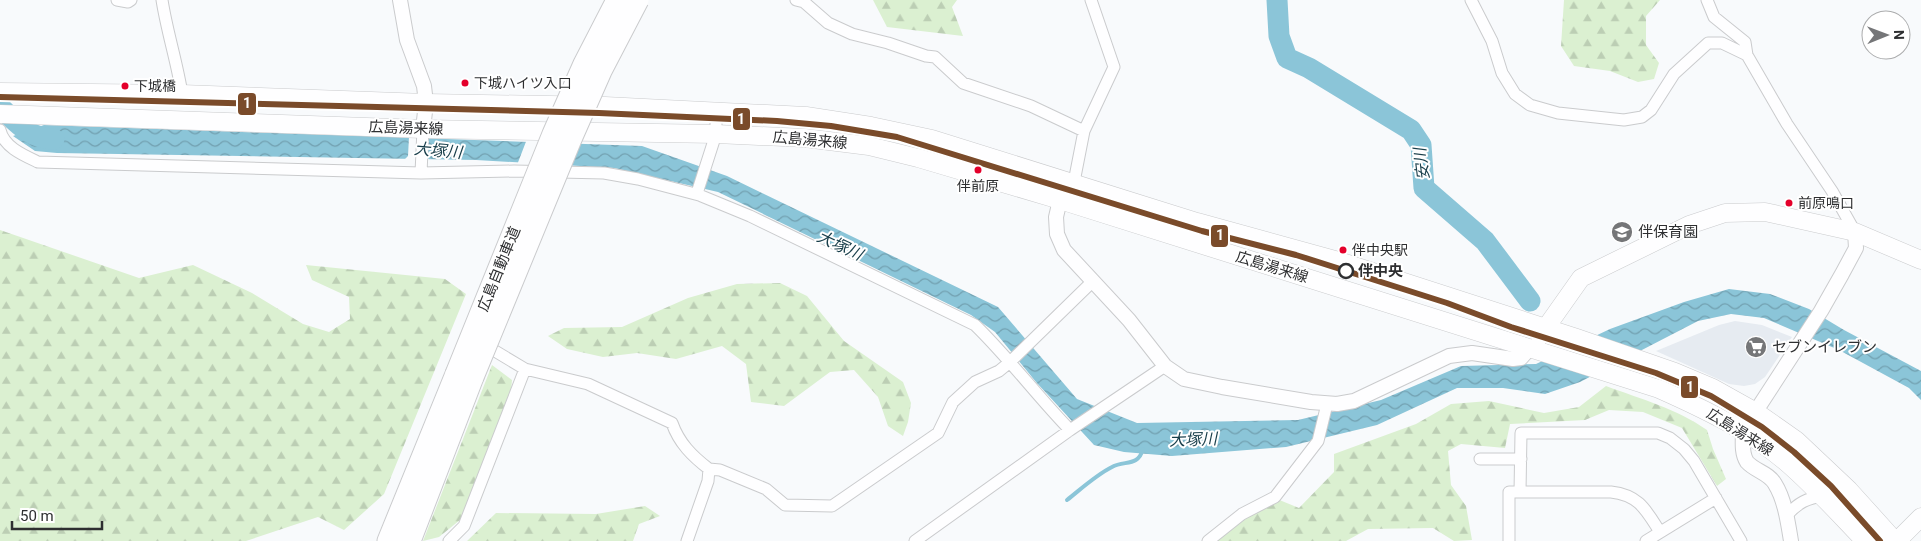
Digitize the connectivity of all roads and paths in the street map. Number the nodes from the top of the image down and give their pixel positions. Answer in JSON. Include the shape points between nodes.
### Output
{"nodes":[{"id":1,"x":117,"y":0,"type":"edge"},
{"id":2,"x":131,"y":0,"type":"edge"},
{"id":3,"x":162,"y":0,"type":"edge"},
{"id":4,"x":400,"y":0,"type":"edge"},
{"id":5,"x":617,"y":0,"type":"edge"},
{"id":6,"x":638,"y":0,"type":"edge"},
{"id":7,"x":796,"y":0,"type":"edge"},
{"id":8,"x":1091,"y":0,"type":"edge"},
{"id":9,"x":1471,"y":0,"type":"edge"},
{"id":10,"x":1707,"y":0,"type":"edge"},
{"id":11,"x":1747,"y":55,"type":"junction"},
{"id":12,"x":3,"y":92,"type":"edge"},
{"id":13,"x":182,"y":94,"type":"junction"},
{"id":14,"x":426,"y":103,"type":"junction"},
{"id":15,"x":716,"y":112,"type":"junction"},
{"id":16,"x":0,"y":114,"type":"edge"},
{"id":17,"x":0,"y":130,"type":"edge"},
{"id":18,"x":423,"y":131,"type":"junction"},
{"id":19,"x":1084,"y":131,"type":"junction"},
{"id":20,"x":716,"y":134,"type":"junction"},
{"id":21,"x":421,"y":169,"type":"junction"},
{"id":22,"x":1074,"y":182,"type":"junction"},
{"id":23,"x":698,"y":192,"type":"junction"},
{"id":24,"x":1060,"y":200,"type":"junction"},
{"id":25,"x":1855,"y":232,"type":"junction"},
{"id":26,"x":1921,"y":260,"type":"edge"},
{"id":27,"x":1093,"y":281,"type":"junction"},
{"id":28,"x":1545,"y":329,"type":"junction"},
{"id":29,"x":1530,"y":348,"type":"junction"},
{"id":30,"x":495,"y":351,"type":"dead end"},
{"id":31,"x":1012,"y":360,"type":"junction"},
{"id":32,"x":1165,"y":366,"type":"junction"},
{"id":33,"x":525,"y":369,"type":"junction"},
{"id":34,"x":464,"y":376,"type":"junction"},
{"id":35,"x":1327,"y":407,"type":"junction"},
{"id":36,"x":1756,"y":412,"type":"junction"},
{"id":37,"x":1073,"y":428,"type":"junction"},
{"id":38,"x":1743,"y":431,"type":"junction"},
{"id":39,"x":1480,"y":459,"type":"dead end"},
{"id":40,"x":1521,"y":459,"type":"junction"},
{"id":41,"x":709,"y":469,"type":"junction"},
{"id":42,"x":1520,"y":492,"type":"junction"},
{"id":43,"x":1822,"y":496,"type":"junction"},
{"id":44,"x":1716,"y":498,"type":"junction"},
{"id":45,"x":1787,"y":515,"type":"junction"},
{"id":46,"x":1921,"y":516,"type":"edge"},
{"id":47,"x":1660,"y":532,"type":"junction"},
{"id":48,"x":388,"y":541,"type":"edge"},
{"id":49,"x":410,"y":541,"type":"edge"},
{"id":50,"x":449,"y":541,"type":"edge"},
{"id":51,"x":687,"y":541,"type":"edge"},
{"id":52,"x":915,"y":541,"type":"edge"},
{"id":53,"x":1208,"y":541,"type":"edge"},
{"id":54,"x":1509,"y":541,"type":"edge"},
{"id":55,"x":1646,"y":541,"type":"edge"},
{"id":56,"x":1741,"y":541,"type":"edge"},
{"id":57,"x":1791,"y":541,"type":"edge"},
{"id":58,"x":1864,"y":541,"type":"edge"},
{"id":59,"x":1896,"y":541,"type":"edge"}],
"edges":[{"from":1,"to":2,"type":"street"},
{"from":3,"to":13,"type":"street"},
{"from":4,"to":14,"type":"street","via":[[407,40],[424,86]]},
{"from":5,"to":34,"type":"highway","name":"広島自動車道","bridge":true,"via":[[557,125]]},
{"from":6,"to":34,"type":"highway","name":"広島自動車道","bridge":true,"via":[[601,71]]},
{"from":7,"to":19,"type":"street","via":[[804,2],[828,23],[852,34],[935,57],[962,83],[1031,106]]},
{"from":8,"to":19,"type":"street","via":[[1114,67]]},
{"from":9,"to":11,"type":"street","via":[[1492,41],[1502,73],[1515,94],[1530,105],[1558,113],[1624,120],[1642,117],[1651,110],[1674,74],[1708,43],[1722,43]]},
{"from":10,"to":11,"type":"street","via":[[1714,17],[1745,42]]},
{"from":11,"to":25,"type":"street"},
{"from":12,"to":13,"type":"main road","name":"広島湯来線"},
{"from":13,"to":14,"type":"main road","name":"広島湯来線"},
{"from":14,"to":15,"type":"main road","name":"広島湯来線","via":[[605,106]]},
{"from":14,"to":18,"type":"street"},
{"from":15,"to":20,"type":"street"},
{"from":15,"to":22,"type":"main road","name":"広島湯来線","via":[[806,116],[871,126],[932,139]]},
{"from":16,"to":18,"type":"main road","name":"広島湯来線"},
{"from":17,"to":21,"type":"street","via":[[18,152],[38,162]]},
{"from":18,"to":20,"type":"main road","name":"広島湯来線"},
{"from":18,"to":21,"type":"street"},
{"from":19,"to":22,"type":"street"},
{"from":20,"to":23,"type":"street"},
{"from":20,"to":24,"type":"main road","name":"広島湯来線","via":[[805,138],[868,146]]},
{"from":21,"to":23,"type":"street","via":[[604,173]]},
{"from":22,"to":24,"type":"street"},
{"from":22,"to":28,"type":"main road","name":"広島湯来線","via":[[1198,222],[1342,262]]},
{"from":23,"to":31,"type":"street","via":[[975,325]]},
{"from":24,"to":27,"type":"street","via":[[1057,234],[1064,250]]},
{"from":24,"to":29,"type":"main road","name":"広島湯来線"},
{"from":25,"to":26,"type":"main road"},
{"from":25,"to":28,"type":"main road","via":[[1765,212],[1725,213],[1689,225],[1581,278]]},
{"from":25,"to":36,"type":"street","via":[[1856,248],[1821,311]]},
{"from":27,"to":31,"type":"street"},
{"from":27,"to":32,"type":"street","via":[[1130,320]]},
{"from":28,"to":29,"type":"main road"},
{"from":28,"to":36,"type":"main road","name":"広島湯来線","via":[[1714,388]]},
{"from":29,"to":35,"type":"street","via":[[1521,358],[1513,359],[1472,353],[1449,356],[1354,401]]},
{"from":29,"to":38,"type":"main road","name":"広島湯来線","via":[[1674,396]]},
{"from":30,"to":33,"type":"street"},
{"from":31,"to":37,"type":"street","via":[[1040,398]]},
{"from":31,"to":41,"type":"street","via":[[999,371],[975,382],[953,402],[938,433],[832,506],[785,505],[766,489],[720,470]]},
{"from":32,"to":35,"type":"street","via":[[1184,380]]},
{"from":32,"to":37,"type":"street"},
{"from":33,"to":41,"type":"street","via":[[588,384],[672,423],[691,455]]},
{"from":33,"to":50,"type":"street","via":[[464,526]]},
{"from":34,"to":48,"type":"highway","name":"広島自動車道"},
{"from":34,"to":49,"type":"highway","name":"広島自動車道"},
{"from":35,"to":53,"type":"street","via":[[1314,449],[1275,497],[1242,514]]},
{"from":36,"to":38,"type":"street"},
{"from":36,"to":59,"type":"main road","name":"広島湯来線","via":[[1796,440]]},
{"from":37,"to":52,"type":"street"},
{"from":38,"to":43,"type":"main road","name":"広島湯来線","via":[[1786,461]]},
{"from":38,"to":45,"type":"street","via":[[1742,448],[1747,462],[1764,472],[1775,484]]},
{"from":39,"to":40,"type":"street"},
{"from":40,"to":42,"type":"street"},
{"from":40,"to":44,"type":"street","via":[[1521,433],[1658,433],[1684,449]]},
{"from":41,"to":51,"type":"street"},
{"from":42,"to":47,"type":"street","via":[[1624,494],[1646,510]]},
{"from":42,"to":54,"type":"street","via":[[1509,492]]},
{"from":43,"to":45,"type":"street","via":[[1808,498]]},
{"from":43,"to":58,"type":"main road","name":"広島湯来線"},
{"from":44,"to":47,"type":"street"},
{"from":44,"to":56,"type":"street"},
{"from":45,"to":57,"type":"street"},
{"from":46,"to":59,"type":"main road","name":"広島湯来線"},
{"from":47,"to":55,"type":"street"}]}
